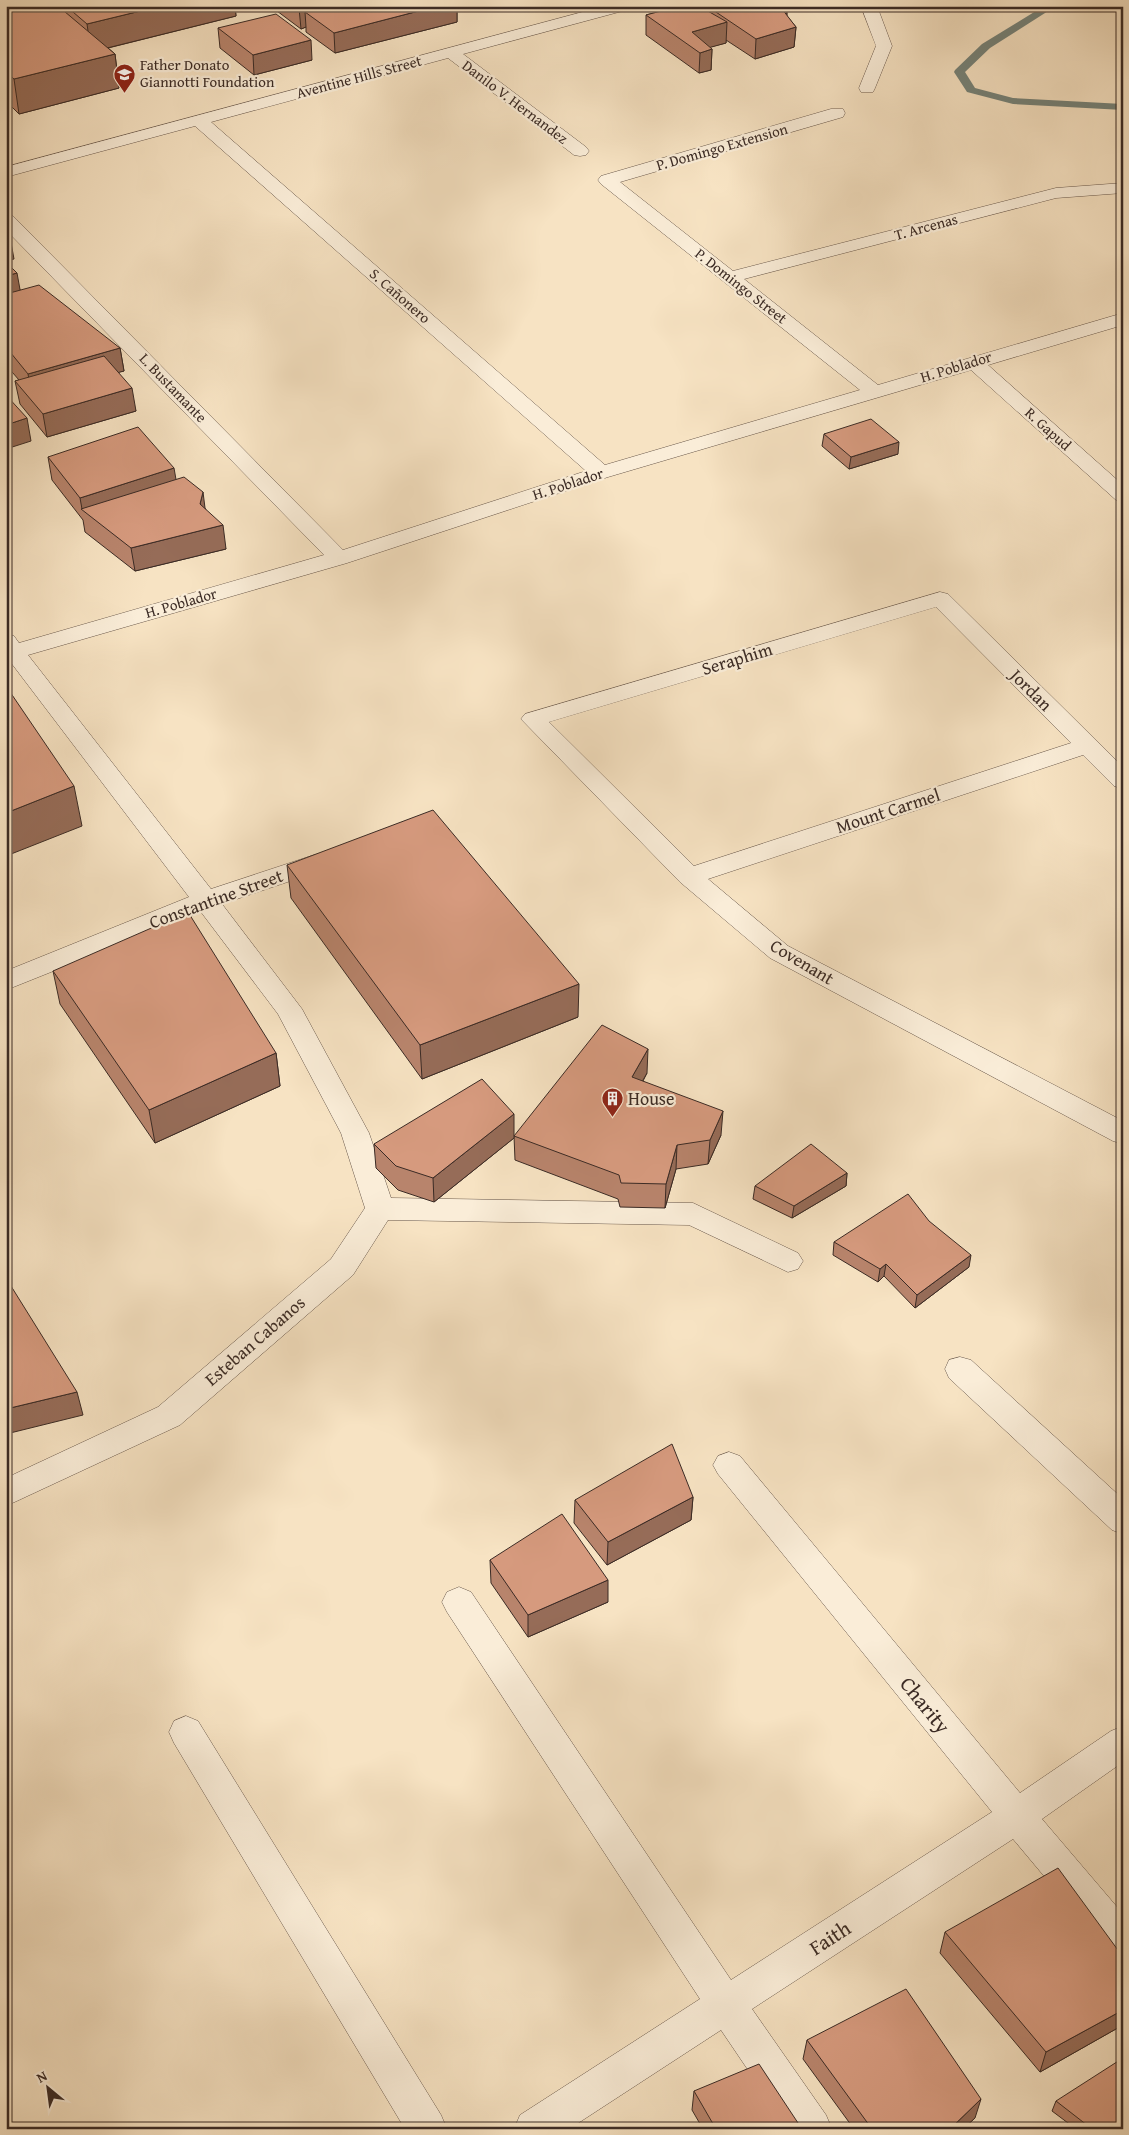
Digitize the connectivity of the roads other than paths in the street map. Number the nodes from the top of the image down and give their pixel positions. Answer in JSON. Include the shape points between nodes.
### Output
{"nodes":[{"id":1,"x":624,"y":6,"type":"edge"},
{"id":2,"x":869,"y":6,"type":"edge"},
{"id":3,"x":451,"y":53,"type":"junction"},
{"id":4,"x":867,"y":88,"type":"dead end"},
{"id":5,"x":837,"y":113,"type":"dead end"},
{"id":6,"x":198,"y":120,"type":"junction"},
{"id":7,"x":580,"y":152,"type":"dead end"},
{"id":8,"x":6,"y":172,"type":"edge"},
{"id":9,"x":607,"y":180,"type":"joint"},
{"id":10,"x":1123,"y":188,"type":"edge"},
{"id":11,"x":6,"y":218,"type":"edge"},
{"id":12,"x":730,"y":277,"type":"junction"},
{"id":13,"x":1123,"y":319,"type":"edge"},
{"id":14,"x":973,"y":362,"type":"junction"},
{"id":15,"x":874,"y":392,"type":"junction"},
{"id":16,"x":601,"y":473,"type":"junction"},
{"id":17,"x":1123,"y":496,"type":"edge"},
{"id":18,"x":339,"y":558,"type":"junction"},
{"id":19,"x":940,"y":598,"type":"joint"},
{"id":20,"x":9,"y":649,"type":"edge"},
{"id":21,"x":533,"y":719,"type":"joint"},
{"id":22,"x":1087,"y":746,"type":"junction"},
{"id":23,"x":1123,"y":781,"type":"edge"},
{"id":24,"x":346,"y":854,"type":"edge"},
{"id":25,"x":689,"y":876,"type":"junction"},
{"id":26,"x":206,"y":900,"type":"junction"},
{"id":27,"x":6,"y":980,"type":"edge"},
{"id":28,"x":1123,"y":1134,"type":"edge"},
{"id":29,"x":380,"y":1209,"type":"junction"},
{"id":30,"x":788,"y":1261,"type":"dead end"},
{"id":31,"x":960,"y":1369,"type":"dead end"},
{"id":32,"x":729,"y":1465,"type":"dead end"},
{"id":33,"x":6,"y":1493,"type":"edge"},
{"id":34,"x":1123,"y":1520,"type":"edge"},
{"id":35,"x":459,"y":1602,"type":"dead end"},
{"id":36,"x":186,"y":1732,"type":"dead end"},
{"id":37,"x":1123,"y":1742,"type":"edge"},
{"id":38,"x":1017,"y":1816,"type":"junction"},
{"id":39,"x":1123,"y":1942,"type":"edge"},
{"id":40,"x":726,"y":2005,"type":"junction"},
{"id":41,"x":427,"y":2129,"type":"edge"},
{"id":42,"x":534,"y":2129,"type":"edge"},
{"id":43,"x":812,"y":2129,"type":"edge"}],
"edges":[{"from":1,"to":3,"type":"street","name":"Aventine Hills Street"},
{"from":2,"to":4,"type":"street","via":[[884,46]]},
{"from":3,"to":6,"type":"street","name":"Aventine Hills Street"},
{"from":3,"to":7,"type":"street","name":"Danilo V. Hernandez"},
{"from":5,"to":9,"type":"street","name":"P. Domingo Extension"},
{"from":6,"to":8,"type":"street","name":"Aventine Hills Street"},
{"from":6,"to":16,"type":"street","name":"S. Cañonero"},
{"from":9,"to":12,"type":"street","name":"P. Domingo Street"},
{"from":10,"to":12,"type":"street","name":"T. Arcenas","via":[[1056,193]]},
{"from":11,"to":18,"type":"street","name":"L. Bustamante"},
{"from":12,"to":15,"type":"street","name":"P. Domingo Street"},
{"from":13,"to":14,"type":"street","name":"H. Poblador"},
{"from":14,"to":15,"type":"street","name":"H. Poblador"},
{"from":14,"to":17,"type":"street","name":"R. Gapud"},
{"from":15,"to":16,"type":"street","name":"H. Poblador"},
{"from":16,"to":18,"type":"street","name":"H. Poblador"},
{"from":18,"to":20,"type":"street","name":"H. Poblador"},
{"from":19,"to":21,"type":"street","name":"Seraphim"},
{"from":19,"to":22,"type":"street","name":"Jordan"},
{"from":20,"to":26,"type":"street"},
{"from":21,"to":25,"type":"street","name":"Covenant"},
{"from":22,"to":23,"type":"street","name":"Jordan"},
{"from":22,"to":25,"type":"street","name":"Mount Carmel"},
{"from":24,"to":26,"type":"street","name":"Constantine Street"},
{"from":25,"to":28,"type":"street","name":"Covenant","via":[[779,952]]},
{"from":26,"to":27,"type":"street","name":"Constantine Street"},
{"from":26,"to":29,"type":"street","via":[[289,1009],[355,1132]]},
{"from":29,"to":30,"type":"street","via":[[693,1214]]},
{"from":29,"to":33,"type":"street","name":"Esteban Cabanos","via":[[342,1267],[169,1416]]},
{"from":31,"to":34,"type":"street"},
{"from":32,"to":38,"type":"street","name":"Charity"},
{"from":35,"to":40,"type":"street"},
{"from":36,"to":41,"type":"street"},
{"from":37,"to":38,"type":"street","name":"Faith"},
{"from":38,"to":39,"type":"street","name":"Charity"},
{"from":38,"to":40,"type":"street","name":"Faith"},
{"from":40,"to":42,"type":"street","name":"Faith"},
{"from":40,"to":43,"type":"street"}]}
